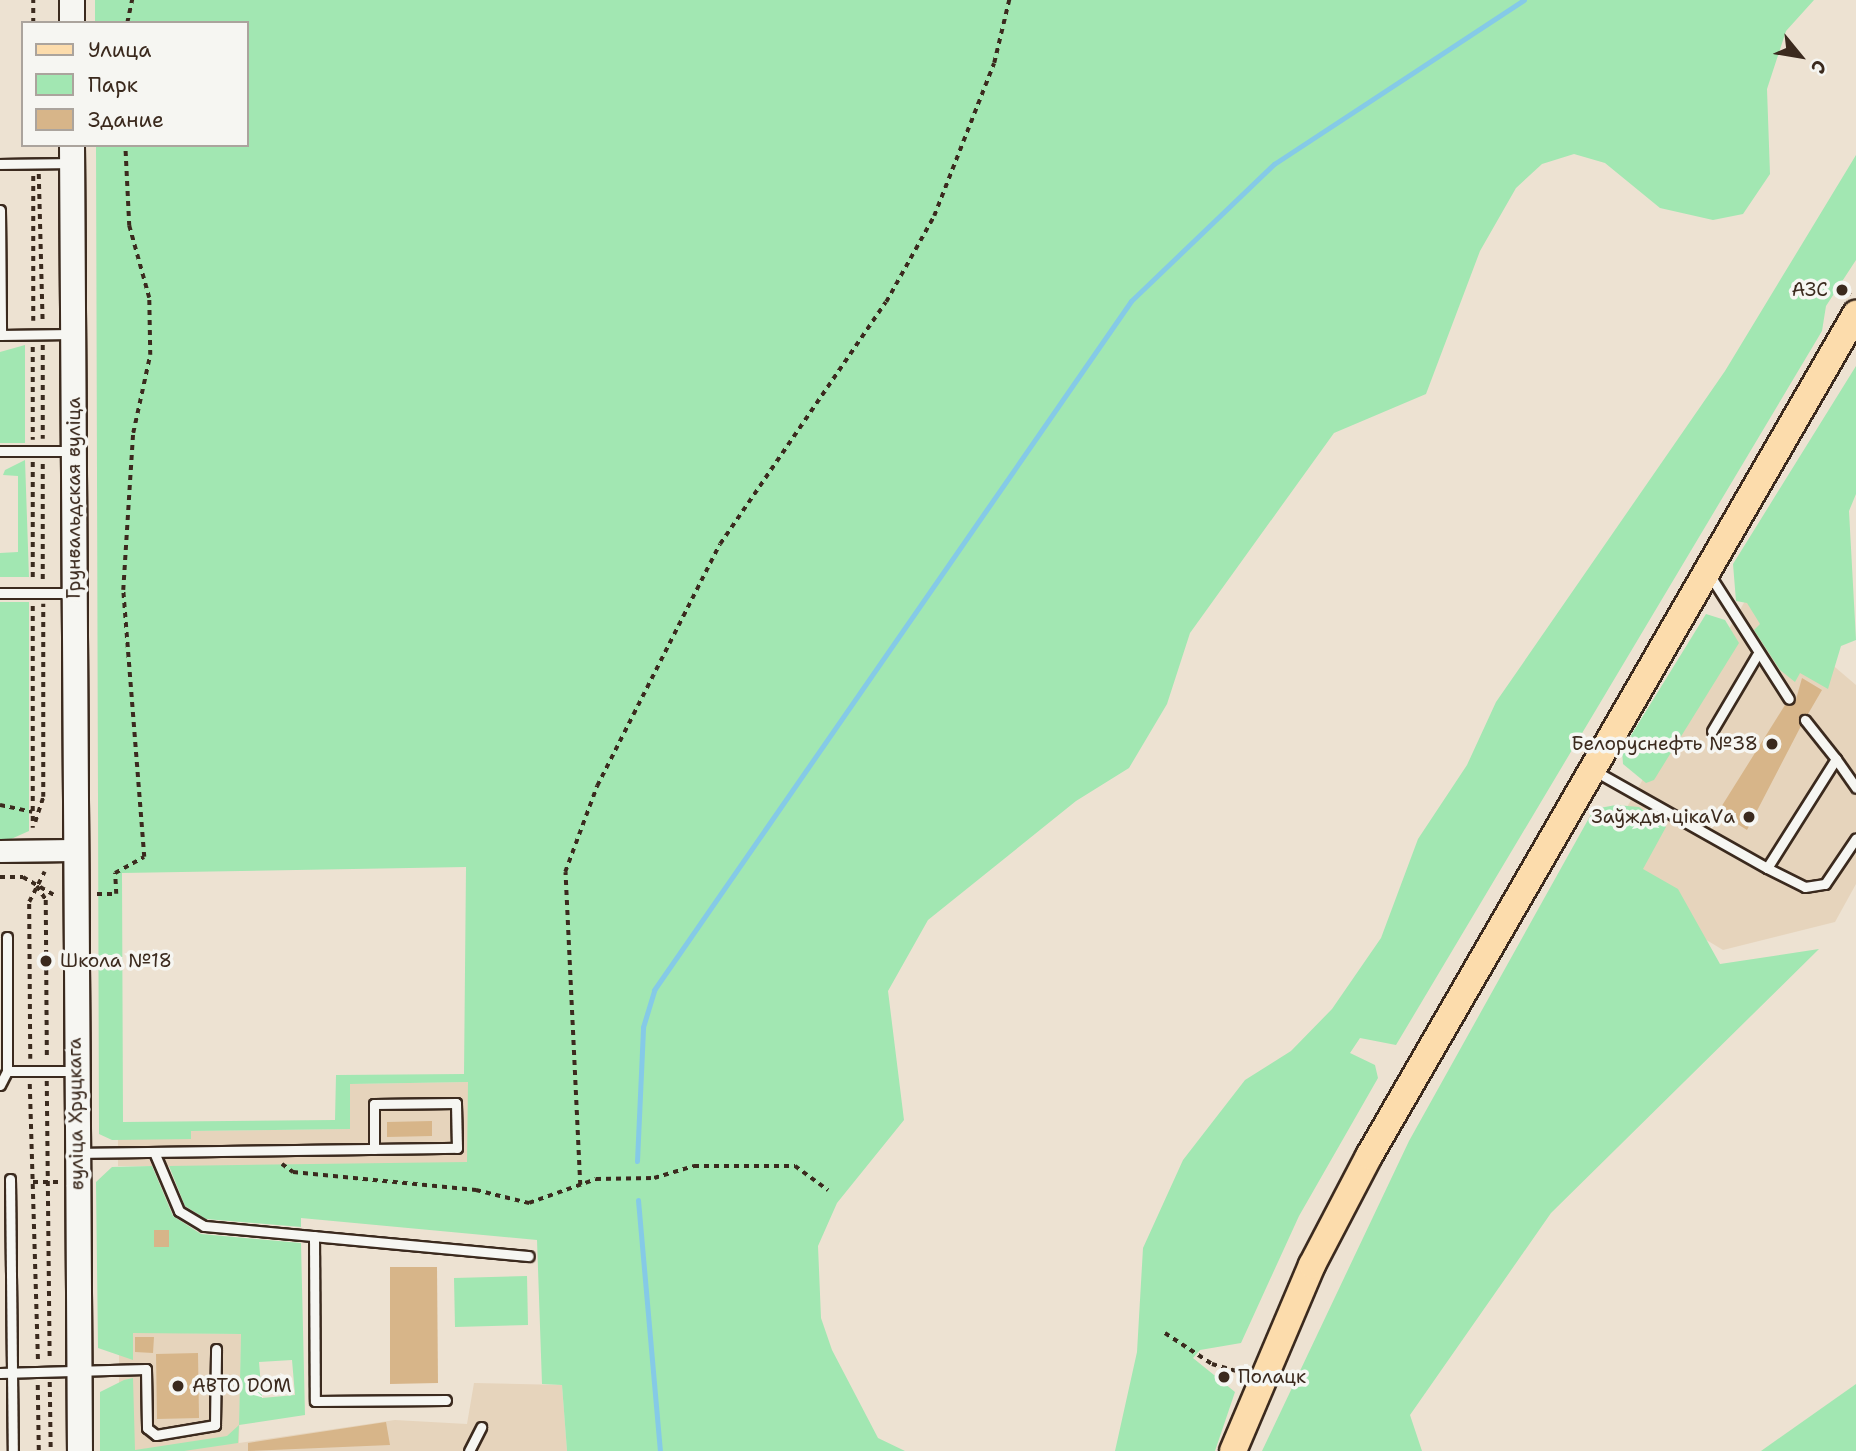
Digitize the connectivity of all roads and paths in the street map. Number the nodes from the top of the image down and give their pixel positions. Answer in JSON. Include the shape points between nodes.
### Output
{"nodes":[{"id":1,"x":33,"y":0,"type":"edge"},
{"id":2,"x":72,"y":0,"type":"edge"},
{"id":3,"x":132,"y":0,"type":"edge"},
{"id":4,"x":1009,"y":0,"type":"edge"},
{"id":5,"x":33,"y":21,"type":"edge"},
{"id":6,"x":72,"y":21,"type":"edge"},
{"id":7,"x":127,"y":21,"type":"edge"},
{"id":8,"x":125,"y":147,"type":"edge"},
{"id":9,"x":72,"y":154,"type":"edge"},
{"id":10,"x":33,"y":163,"type":"junction"},
{"id":11,"x":0,"y":164,"type":"edge"},
{"id":12,"x":0,"y":210,"type":"edge"},
{"id":13,"x":1856,"y":314,"type":"edge"},
{"id":14,"x":74,"y":334,"type":"junction"},
{"id":15,"x":0,"y":335,"type":"edge"},
{"id":16,"x":38,"y":335,"type":"junction"},
{"id":17,"x":0,"y":451,"type":"edge"},
{"id":18,"x":38,"y":451,"type":"junction"},
{"id":19,"x":74,"y":451,"type":"junction"},
{"id":20,"x":1706,"y":569,"type":"junction"},
{"id":21,"x":0,"y":593,"type":"edge"},
{"id":22,"x":38,"y":593,"type":"junction"},
{"id":23,"x":74,"y":593,"type":"junction"},
{"id":24,"x":1757,"y":655,"type":"junction"},
{"id":25,"x":1789,"y":699,"type":"dead end"},
{"id":26,"x":1805,"y":720,"type":"dead end"},
{"id":27,"x":1712,"y":731,"type":"dead end"},
{"id":28,"x":1836,"y":759,"type":"junction"},
{"id":29,"x":1591,"y":768,"type":"junction"},
{"id":30,"x":1856,"y":788,"type":"edge"},
{"id":31,"x":0,"y":805,"type":"edge"},
{"id":32,"x":33,"y":812,"type":"junction"},
{"id":33,"x":1856,"y":838,"type":"edge"},
{"id":34,"x":73,"y":850,"type":"junction"},
{"id":35,"x":0,"y":851,"type":"edge"},
{"id":36,"x":1767,"y":868,"type":"junction"},
{"id":37,"x":44,"y":872,"type":"dead end"},
{"id":38,"x":0,"y":877,"type":"edge"},
{"id":39,"x":37,"y":886,"type":"junction"},
{"id":40,"x":97,"y":894,"type":"dead end"},
{"id":41,"x":54,"y":895,"type":"dead end"},
{"id":42,"x":7,"y":937,"type":"dead end"},
{"id":43,"x":7,"y":1071,"type":"junction"},
{"id":44,"x":76,"y":1071,"type":"junction"},
{"id":45,"x":30,"y":1072,"type":"junction"},
{"id":46,"x":47,"y":1072,"type":"junction"},
{"id":47,"x":0,"y":1085,"type":"edge"},
{"id":48,"x":374,"y":1149,"type":"junction"},
{"id":49,"x":262,"y":1150,"type":"junction"},
{"id":50,"x":154,"y":1152,"type":"junction"},
{"id":51,"x":76,"y":1153,"type":"junction"},
{"id":52,"x":10,"y":1179,"type":"dead end"},
{"id":53,"x":580,"y":1185,"type":"junction"},
{"id":54,"x":828,"y":1190,"type":"dead end"},
{"id":55,"x":314,"y":1236,"type":"junction"},
{"id":56,"x":529,"y":1256,"type":"dead end"},
{"id":57,"x":1165,"y":1333,"type":"dead end"},
{"id":58,"x":216,"y":1349,"type":"dead end"},
{"id":59,"x":38,"y":1370,"type":"junction"},
{"id":60,"x":50,"y":1370,"type":"junction"},
{"id":61,"x":79,"y":1370,"type":"junction"},
{"id":62,"x":12,"y":1371,"type":"junction"},
{"id":63,"x":0,"y":1373,"type":"edge"},
{"id":64,"x":1262,"y":1379,"type":"junction"},
{"id":65,"x":446,"y":1400,"type":"dead end"},
{"id":66,"x":481,"y":1427,"type":"dead end"},
{"id":67,"x":13,"y":1451,"type":"edge"},
{"id":68,"x":39,"y":1451,"type":"edge"},
{"id":69,"x":51,"y":1451,"type":"edge"},
{"id":70,"x":80,"y":1451,"type":"edge"},
{"id":71,"x":469,"y":1451,"type":"edge"},
{"id":72,"x":1233,"y":1451,"type":"edge"}],
"edges":[{"from":1,"to":5,"type":"path"},
{"from":2,"to":6,"type":"main road"},
{"from":3,"to":7,"type":"path"},
{"from":4,"to":53,"type":"path","via":[[994,63],[934,216],[886,302],[720,544],[597,786],[565,872]]},
{"from":8,"to":40,"type":"path","via":[[128,226],[150,309],[150,355],[133,433],[123,590],[144,857],[115,873],[116,894]]},
{"from":9,"to":10,"type":"lane"},
{"from":9,"to":14,"type":"main road","name":"Грунвальдская вуліца"},
{"from":10,"to":11,"type":"lane"},
{"from":10,"to":16,"type":"path"},
{"from":10,"to":16,"type":"path","via":[[42,179]]},
{"from":12,"to":15,"type":"lane"},
{"from":13,"to":20,"type":"main road"},
{"from":14,"to":16,"type":"lane"},
{"from":14,"to":19,"type":"main road","name":"Грунвальдская вуліца"},
{"from":15,"to":16,"type":"lane"},
{"from":16,"to":18,"type":"path"},
{"from":16,"to":18,"type":"path"},
{"from":17,"to":18,"type":"lane"},
{"from":18,"to":19,"type":"lane"},
{"from":18,"to":22,"type":"path"},
{"from":18,"to":22,"type":"path"},
{"from":19,"to":23,"type":"main road","name":"Грунвальдская вуліца"},
{"from":20,"to":24,"type":"lane"},
{"from":20,"to":29,"type":"main road"},
{"from":21,"to":22,"type":"lane"},
{"from":22,"to":23,"type":"lane"},
{"from":22,"to":32,"type":"path"},
{"from":22,"to":32,"type":"path","via":[[43,797],[33,828]]},
{"from":23,"to":34,"type":"main road","name":"Грунвальдская вуліца"},
{"from":24,"to":25,"type":"lane"},
{"from":24,"to":27,"type":"lane"},
{"from":26,"to":28,"type":"lane"},
{"from":28,"to":30,"type":"lane"},
{"from":28,"to":36,"type":"lane"},
{"from":29,"to":36,"type":"lane"},
{"from":29,"to":64,"type":"main road","via":[[1369,1156]]},
{"from":31,"to":32,"type":"path"},
{"from":33,"to":36,"type":"lane","via":[[1825,884],[1805,887]]},
{"from":34,"to":35,"type":"street"},
{"from":34,"to":44,"type":"main road","name":"вуліца Хруцкага"},
{"from":37,"to":39,"type":"path"},
{"from":38,"to":39,"type":"path","via":[[23,877]]},
{"from":39,"to":41,"type":"path"},
{"from":39,"to":45,"type":"path","via":[[29,902]]},
{"from":39,"to":46,"type":"path","via":[[46,900]]},
{"from":42,"to":43,"type":"lane"},
{"from":43,"to":45,"type":"lane"},
{"from":43,"to":47,"type":"lane"},
{"from":44,"to":46,"type":"lane"},
{"from":44,"to":51,"type":"main road","name":"вуліца Хруцкага"},
{"from":45,"to":46,"type":"lane"},
{"from":45,"to":59,"type":"path"},
{"from":46,"to":60,"type":"path"},
{"from":48,"to":48,"type":"lane","via":[[457,1148],[456,1103],[373,1104]]},
{"from":48,"to":49,"type":"lane"},
{"from":49,"to":50,"type":"lane"},
{"from":49,"to":53,"type":"path","via":[[293,1172],[476,1189],[529,1203]]},
{"from":50,"to":51,"type":"lane"},
{"from":50,"to":55,"type":"lane","via":[[179,1211],[204,1226]]},
{"from":51,"to":61,"type":"main road","name":"вуліца Хруцкага"},
{"from":52,"to":62,"type":"lane"},
{"from":53,"to":54,"type":"path","via":[[654,1178],[694,1166],[795,1166]]},
{"from":55,"to":56,"type":"lane"},
{"from":55,"to":65,"type":"lane","via":[[315,1401]]},
{"from":57,"to":64,"type":"path","via":[[1212,1364]]},
{"from":58,"to":61,"type":"lane","via":[[215,1425],[156,1435],[148,1428],[146,1370]]},
{"from":59,"to":60,"type":"lane"},
{"from":59,"to":62,"type":"lane"},
{"from":59,"to":68,"type":"path"},
{"from":60,"to":61,"type":"lane"},
{"from":60,"to":69,"type":"path"},
{"from":61,"to":70,"type":"main road","name":"вуліца Хруцкага"},
{"from":62,"to":63,"type":"lane"},
{"from":62,"to":67,"type":"lane"},
{"from":64,"to":72,"type":"main road"},
{"from":66,"to":71,"type":"lane"}]}
